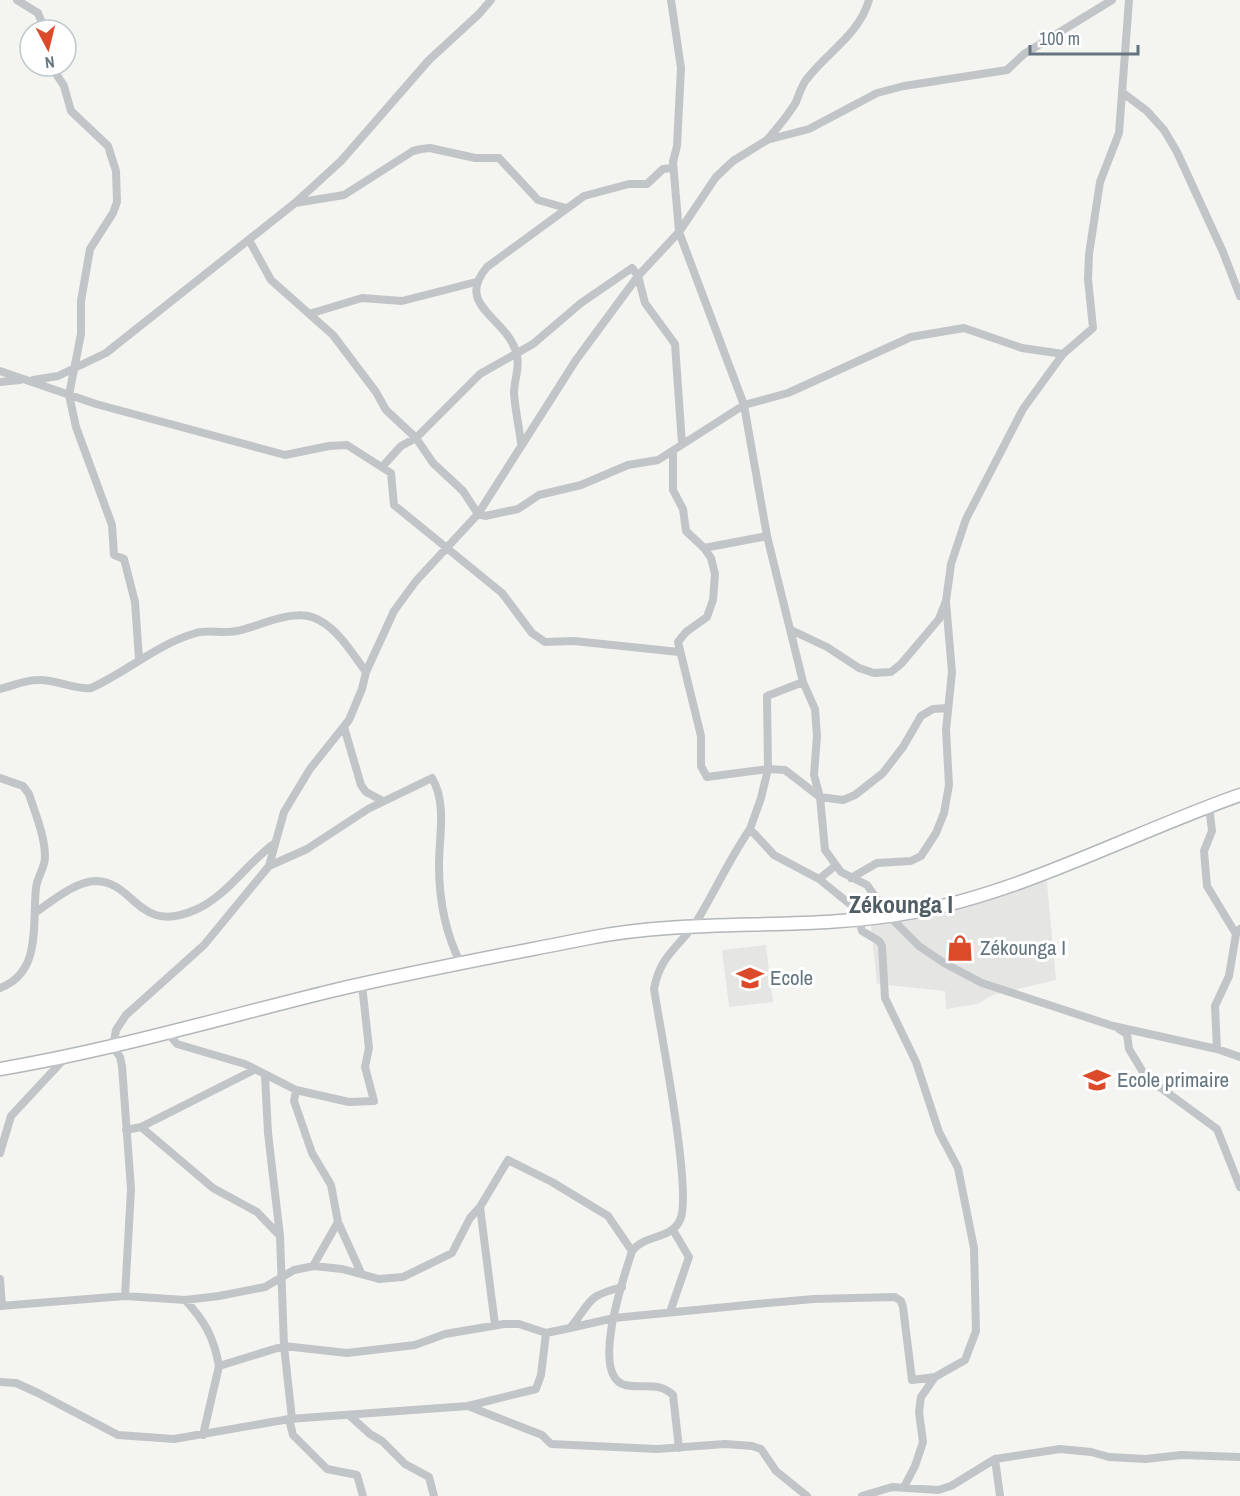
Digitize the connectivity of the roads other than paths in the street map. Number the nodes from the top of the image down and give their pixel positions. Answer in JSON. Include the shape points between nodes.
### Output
{"nodes":[{"id":1,"x":17,"y":0,"type":"edge"},
{"id":2,"x":491,"y":0,"type":"edge"},
{"id":3,"x":671,"y":0,"type":"edge"},
{"id":4,"x":869,"y":0,"type":"edge"},
{"id":5,"x":1112,"y":0,"type":"edge"},
{"id":6,"x":1129,"y":0,"type":"edge"},
{"id":7,"x":40,"y":18,"type":"edge"},
{"id":8,"x":59,"y":78,"type":"edge"},
{"id":9,"x":1124,"y":93,"type":"junction"},
{"id":10,"x":767,"y":140,"type":"junction"},
{"id":11,"x":673,"y":168,"type":"junction"},
{"id":12,"x":295,"y":203,"type":"junction"},
{"id":13,"x":566,"y":208,"type":"junction"},
{"id":14,"x":679,"y":232,"type":"junction"},
{"id":15,"x":249,"y":240,"type":"junction"},
{"id":16,"x":638,"y":276,"type":"junction"},
{"id":17,"x":476,"y":282,"type":"junction"},
{"id":18,"x":1240,"y":296,"type":"edge"},
{"id":19,"x":309,"y":314,"type":"junction"},
{"id":20,"x":517,"y":354,"type":"junction"},
{"id":21,"x":1064,"y":354,"type":"junction"},
{"id":22,"x":74,"y":370,"type":"junction"},
{"id":23,"x":0,"y":371,"type":"edge"},
{"id":24,"x":27,"y":380,"type":"junction"},
{"id":25,"x":0,"y":382,"type":"edge"},
{"id":26,"x":69,"y":395,"type":"junction"},
{"id":27,"x":744,"y":405,"type":"junction"},
{"id":28,"x":416,"y":438,"type":"junction"},
{"id":29,"x":521,"y":443,"type":"junction"},
{"id":30,"x":682,"y":444,"type":"junction"},
{"id":31,"x":672,"y":452,"type":"junction"},
{"id":32,"x":382,"y":466,"type":"junction"},
{"id":33,"x":478,"y":514,"type":"junction"},
{"id":34,"x":767,"y":536,"type":"junction"},
{"id":35,"x":445,"y":548,"type":"junction"},
{"id":36,"x":704,"y":548,"type":"junction"},
{"id":37,"x":946,"y":601,"type":"junction"},
{"id":38,"x":791,"y":630,"type":"junction"},
{"id":39,"x":679,"y":652,"type":"junction"},
{"id":40,"x":139,"y":659,"type":"junction"},
{"id":41,"x":366,"y":672,"type":"junction"},
{"id":42,"x":803,"y":682,"type":"junction"},
{"id":43,"x":0,"y":689,"type":"edge"},
{"id":44,"x":948,"y":708,"type":"junction"},
{"id":45,"x":344,"y":727,"type":"junction"},
{"id":46,"x":768,"y":769,"type":"junction"},
{"id":47,"x":0,"y":778,"type":"edge"},
{"id":48,"x":1240,"y":795,"type":"edge"},
{"id":49,"x":820,"y":797,"type":"junction"},
{"id":50,"x":383,"y":801,"type":"junction"},
{"id":51,"x":1209,"y":806,"type":"junction"},
{"id":52,"x":750,"y":829,"type":"junction"},
{"id":53,"x":275,"y":843,"type":"junction"},
{"id":54,"x":269,"y":866,"type":"junction"},
{"id":55,"x":835,"y":866,"type":"junction"},
{"id":56,"x":851,"y":878,"type":"junction"},
{"id":57,"x":819,"y":879,"type":"junction"},
{"id":58,"x":36,"y":912,"type":"junction"},
{"id":59,"x":889,"y":916,"type":"junction"},
{"id":60,"x":860,"y":919,"type":"junction"},
{"id":61,"x":693,"y":926,"type":"junction"},
{"id":62,"x":1238,"y":932,"type":"edge"},
{"id":63,"x":461,"y":964,"type":"junction"},
{"id":64,"x":362,"y":985,"type":"junction"},
{"id":65,"x":0,"y":988,"type":"edge"},
{"id":66,"x":1113,"y":1026,"type":"junction"},
{"id":67,"x":168,"y":1033,"type":"junction"},
{"id":68,"x":112,"y":1047,"type":"junction"},
{"id":69,"x":1217,"y":1049,"type":"junction"},
{"id":70,"x":68,"y":1055,"type":"junction"},
{"id":71,"x":1240,"y":1057,"type":"edge"},
{"id":72,"x":0,"y":1069,"type":"edge"},
{"id":73,"x":254,"y":1070,"type":"junction"},
{"id":74,"x":265,"y":1076,"type":"junction"},
{"id":75,"x":296,"y":1090,"type":"junction"},
{"id":76,"x":141,"y":1127,"type":"junction"},
{"id":77,"x":126,"y":1130,"type":"junction"},
{"id":78,"x":0,"y":1153,"type":"edge"},
{"id":79,"x":1240,"y":1187,"type":"edge"},
{"id":80,"x":480,"y":1207,"type":"junction"},
{"id":81,"x":338,"y":1222,"type":"junction"},
{"id":82,"x":673,"y":1230,"type":"junction"},
{"id":83,"x":280,"y":1236,"type":"junction"},
{"id":84,"x":632,"y":1251,"type":"junction"},
{"id":85,"x":313,"y":1266,"type":"junction"},
{"id":86,"x":361,"y":1273,"type":"junction"},
{"id":87,"x":281,"y":1278,"type":"junction"},
{"id":88,"x":0,"y":1279,"type":"edge"},
{"id":89,"x":622,"y":1287,"type":"junction"},
{"id":90,"x":125,"y":1296,"type":"junction"},
{"id":91,"x":185,"y":1300,"type":"junction"},
{"id":92,"x":1,"y":1306,"type":"edge"},
{"id":93,"x":670,"y":1312,"type":"junction"},
{"id":94,"x":614,"y":1318,"type":"junction"},
{"id":95,"x":495,"y":1325,"type":"junction"},
{"id":96,"x":570,"y":1328,"type":"junction"},
{"id":97,"x":546,"y":1333,"type":"junction"},
{"id":98,"x":284,"y":1346,"type":"junction"},
{"id":99,"x":219,"y":1366,"type":"junction"},
{"id":100,"x":935,"y":1377,"type":"junction"},
{"id":101,"x":0,"y":1382,"type":"edge"},
{"id":102,"x":468,"y":1406,"type":"junction"},
{"id":103,"x":350,"y":1416,"type":"junction"},
{"id":104,"x":291,"y":1419,"type":"junction"},
{"id":105,"x":203,"y":1435,"type":"junction"},
{"id":106,"x":679,"y":1448,"type":"junction"},
{"id":107,"x":1240,"y":1457,"type":"edge"},
{"id":108,"x":995,"y":1459,"type":"junction"},
{"id":109,"x":904,"y":1487,"type":"junction"},
{"id":110,"x":363,"y":1496,"type":"edge"},
{"id":111,"x":434,"y":1496,"type":"edge"},
{"id":112,"x":807,"y":1496,"type":"edge"},
{"id":113,"x":862,"y":1496,"type":"edge"},
{"id":114,"x":1000,"y":1496,"type":"edge"}],
"edges":[{"from":1,"to":7,"type":"street"},
{"from":2,"to":12,"type":"street","via":[[429,60],[347,154]]},
{"from":3,"to":11,"type":"street","via":[[681,68]]},
{"from":4,"to":10,"type":"street","via":[[853,33],[830,52],[804,83],[786,118]]},
{"from":5,"to":10,"type":"street","via":[[1024,54],[1007,70],[889,89],[860,100],[809,129]]},
{"from":6,"to":9,"type":"street"},
{"from":8,"to":22,"type":"street","via":[[71,111],[108,146],[117,180],[113,213],[90,249]]},
{"from":9,"to":18,"type":"street","via":[[1147,111],[1178,152]]},
{"from":9,"to":21,"type":"street","via":[[1119,133],[1100,182],[1089,254],[1093,328]]},
{"from":10,"to":14,"type":"street","via":[[734,160],[716,177]]},
{"from":11,"to":13,"type":"street","via":[[663,169],[647,184],[629,184],[592,194]]},
{"from":11,"to":14,"type":"street"},
{"from":12,"to":13,"type":"street","via":[[344,195],[413,151],[430,148],[475,158],[499,158],[538,200]]},
{"from":12,"to":15,"type":"street"},
{"from":13,"to":17,"type":"street","via":[[487,267]]},
{"from":14,"to":16,"type":"street"},
{"from":14,"to":27,"type":"street"},
{"from":15,"to":19,"type":"street","via":[[271,280]]},
{"from":15,"to":22,"type":"street","via":[[133,334]]},
{"from":16,"to":20,"type":"street","via":[[632,268],[627,270]]},
{"from":16,"to":29,"type":"street"},
{"from":16,"to":30,"type":"street","via":[[645,303],[675,344]]},
{"from":17,"to":19,"type":"street","via":[[402,301],[362,298]]},
{"from":17,"to":20,"type":"street","via":[[478,301]]},
{"from":19,"to":28,"type":"street","via":[[347,352],[386,410]]},
{"from":20,"to":28,"type":"street","via":[[480,374]]},
{"from":20,"to":29,"type":"street","via":[[515,401]]},
{"from":21,"to":27,"type":"street","via":[[1022,348],[964,328],[937,331],[910,337],[788,393]]},
{"from":21,"to":37,"type":"street","via":[[1023,409],[966,519],[951,564]]},
{"from":22,"to":24,"type":"street"},
{"from":22,"to":26,"type":"street"},
{"from":23,"to":24,"type":"street"},
{"from":24,"to":25,"type":"street"},
{"from":24,"to":26,"type":"street"},
{"from":26,"to":32,"type":"street","via":[[285,455],[347,445]]},
{"from":26,"to":40,"type":"street","via":[[76,427],[112,525],[114,555],[124,559],[127,566],[135,602]]},
{"from":27,"to":30,"type":"street"},
{"from":27,"to":34,"type":"street"},
{"from":28,"to":32,"type":"street","via":[[401,446]]},
{"from":28,"to":33,"type":"street"},
{"from":29,"to":33,"type":"street"},
{"from":30,"to":31,"type":"street"},
{"from":31,"to":33,"type":"street","via":[[658,460],[628,465],[597,480],[538,495],[503,515]]},
{"from":31,"to":36,"type":"street","via":[[673,490],[683,509],[686,531]]},
{"from":32,"to":35,"type":"street","via":[[391,473],[394,504]]},
{"from":33,"to":35,"type":"street"},
{"from":34,"to":36,"type":"street"},
{"from":34,"to":38,"type":"street"},
{"from":35,"to":39,"type":"street","via":[[502,593],[532,633],[545,642],[574,641]]},
{"from":35,"to":41,"type":"street","via":[[394,611]]},
{"from":36,"to":39,"type":"street","via":[[715,574],[713,600],[705,621],[678,642]]},
{"from":37,"to":38,"type":"street","via":[[927,635],[891,672],[874,673],[859,668]]},
{"from":37,"to":44,"type":"street","via":[[952,672]]},
{"from":38,"to":42,"type":"street"},
{"from":39,"to":46,"type":"street","via":[[685,663],[707,777]]},
{"from":40,"to":41,"type":"street","via":[[196,633],[222,634],[284,619],[311,617],[338,636]]},
{"from":40,"to":43,"type":"street","via":[[91,688],[37,680]]},
{"from":41,"to":45,"type":"street","via":[[357,703]]},
{"from":42,"to":46,"type":"street","via":[[767,696]]},
{"from":42,"to":49,"type":"street","via":[[816,715],[814,775]]},
{"from":44,"to":49,"type":"street","via":[[933,709],[921,716],[883,773],[855,795],[843,800]]},
{"from":44,"to":56,"type":"street","via":[[949,785],[944,813],[927,851],[910,861],[877,863]]},
{"from":45,"to":50,"type":"street","via":[[361,785]]},
{"from":45,"to":53,"type":"street","via":[[291,798]]},
{"from":46,"to":49,"type":"street","via":[[785,770]]},
{"from":46,"to":52,"type":"street"},
{"from":47,"to":58,"type":"street","via":[[23,786],[35,813],[45,858],[36,884]]},
{"from":48,"to":51,"type":"street"},
{"from":49,"to":55,"type":"street","via":[[825,850]]},
{"from":50,"to":54,"type":"street","via":[[307,849]]},
{"from":50,"to":63,"type":"street","via":[[428,778],[434,781],[441,823],[442,913]]},
{"from":51,"to":59,"type":"street","via":[[1024,881],[932,908]]},
{"from":51,"to":62,"type":"street","via":[[1212,831],[1204,851],[1207,886]]},
{"from":52,"to":57,"type":"street","via":[[774,855]]},
{"from":52,"to":61,"type":"street"},
{"from":53,"to":54,"type":"street"},
{"from":53,"to":58,"type":"street","via":[[196,910],[166,916],[147,914],[117,888],[95,881],[78,886]]},
{"from":54,"to":68,"type":"street","via":[[204,945],[126,1015],[116,1030]]},
{"from":55,"to":56,"type":"street"},
{"from":55,"to":57,"type":"street"},
{"from":56,"to":59,"type":"street","via":[[867,885]]},
{"from":57,"to":60,"type":"street","via":[[856,909]]},
{"from":58,"to":65,"type":"street","via":[[27,968],[18,979]]},
{"from":59,"to":60,"type":"street"},
{"from":59,"to":66,"type":"street","via":[[919,946],[982,983]]},
{"from":60,"to":61,"type":"street","via":[[802,925]]},
{"from":60,"to":100,"type":"street","via":[[862,931],[882,946],[885,998],[916,1062],[939,1132],[958,1167],[974,1248],[976,1331],[965,1360]]},
{"from":61,"to":63,"type":"street","via":[[591,938]]},
{"from":61,"to":82,"type":"street","via":[[667,955],[654,989],[683,1200],[681,1219]]},
{"from":62,"to":69,"type":"street","via":[[1229,976],[1215,1006]]},
{"from":63,"to":64,"type":"street"},
{"from":64,"to":67,"type":"street"},
{"from":64,"to":75,"type":"street","via":[[369,1048],[365,1067],[374,1101],[349,1102]]},
{"from":66,"to":69,"type":"street"},
{"from":66,"to":79,"type":"street","via":[[1127,1034],[1129,1049],[1146,1077],[1217,1129]]},
{"from":67,"to":68,"type":"street"},
{"from":67,"to":73,"type":"street","via":[[177,1044]]},
{"from":68,"to":70,"type":"street"},
{"from":68,"to":77,"type":"street","via":[[122,1066]]},
{"from":69,"to":71,"type":"street"},
{"from":70,"to":72,"type":"street"},
{"from":70,"to":78,"type":"street","via":[[11,1116]]},
{"from":73,"to":74,"type":"street"},
{"from":73,"to":76,"type":"street"},
{"from":74,"to":75,"type":"street"},
{"from":74,"to":83,"type":"street"},
{"from":75,"to":81,"type":"street","via":[[296,1106],[312,1153],[330,1185]]},
{"from":76,"to":77,"type":"street"},
{"from":76,"to":83,"type":"street","via":[[213,1188],[257,1212]]},
{"from":77,"to":90,"type":"street","via":[[131,1189]]},
{"from":80,"to":84,"type":"street","via":[[508,1160],[608,1216]]},
{"from":80,"to":86,"type":"street","via":[[449,1256],[404,1276],[379,1279]]},
{"from":80,"to":95,"type":"street"},
{"from":81,"to":85,"type":"street"},
{"from":81,"to":86,"type":"street"},
{"from":82,"to":84,"type":"street","via":[[638,1244]]},
{"from":82,"to":93,"type":"street","via":[[689,1257]]},
{"from":83,"to":87,"type":"street"},
{"from":84,"to":89,"type":"street"},
{"from":85,"to":86,"type":"street"},
{"from":85,"to":87,"type":"street"},
{"from":87,"to":91,"type":"street","via":[[255,1290]]},
{"from":87,"to":98,"type":"street"},
{"from":88,"to":92,"type":"street"},
{"from":89,"to":94,"type":"street"},
{"from":89,"to":96,"type":"street","via":[[590,1299]]},
{"from":90,"to":91,"type":"street"},
{"from":90,"to":92,"type":"street"},
{"from":91,"to":99,"type":"street","via":[[209,1329]]},
{"from":93,"to":94,"type":"street"},
{"from":93,"to":100,"type":"street","via":[[814,1299],[895,1298],[903,1307],[912,1380]]},
{"from":94,"to":96,"type":"street"},
{"from":94,"to":106,"type":"street","via":[[609,1354],[615,1377],[625,1384],[667,1389],[673,1395]]},
{"from":95,"to":97,"type":"street","via":[[519,1324]]},
{"from":95,"to":98,"type":"street","via":[[445,1334],[415,1345],[347,1353]]},
{"from":96,"to":97,"type":"street"},
{"from":97,"to":102,"type":"street","via":[[536,1389]]},
{"from":98,"to":99,"type":"street"},
{"from":98,"to":104,"type":"street"},
{"from":99,"to":105,"type":"street"},
{"from":100,"to":109,"type":"street","via":[[921,1397],[923,1442]]},
{"from":101,"to":105,"type":"street","via":[[15,1383],[38,1393],[118,1435],[174,1439]]},
{"from":102,"to":103,"type":"street"},
{"from":102,"to":106,"type":"street","via":[[542,1435],[551,1444]]},
{"from":103,"to":104,"type":"street"},
{"from":103,"to":111,"type":"street","via":[[405,1464],[429,1477]]},
{"from":104,"to":105,"type":"street"},
{"from":104,"to":110,"type":"street","via":[[295,1438],[327,1469],[357,1474]]},
{"from":106,"to":112,"type":"street","via":[[725,1444],[756,1447],[787,1482]]},
{"from":107,"to":108,"type":"street","via":[[1181,1455],[1146,1459],[1060,1449]]},
{"from":108,"to":109,"type":"street","via":[[938,1490]]},
{"from":108,"to":114,"type":"street"},
{"from":109,"to":113,"type":"street","via":[[883,1488]]}]}
